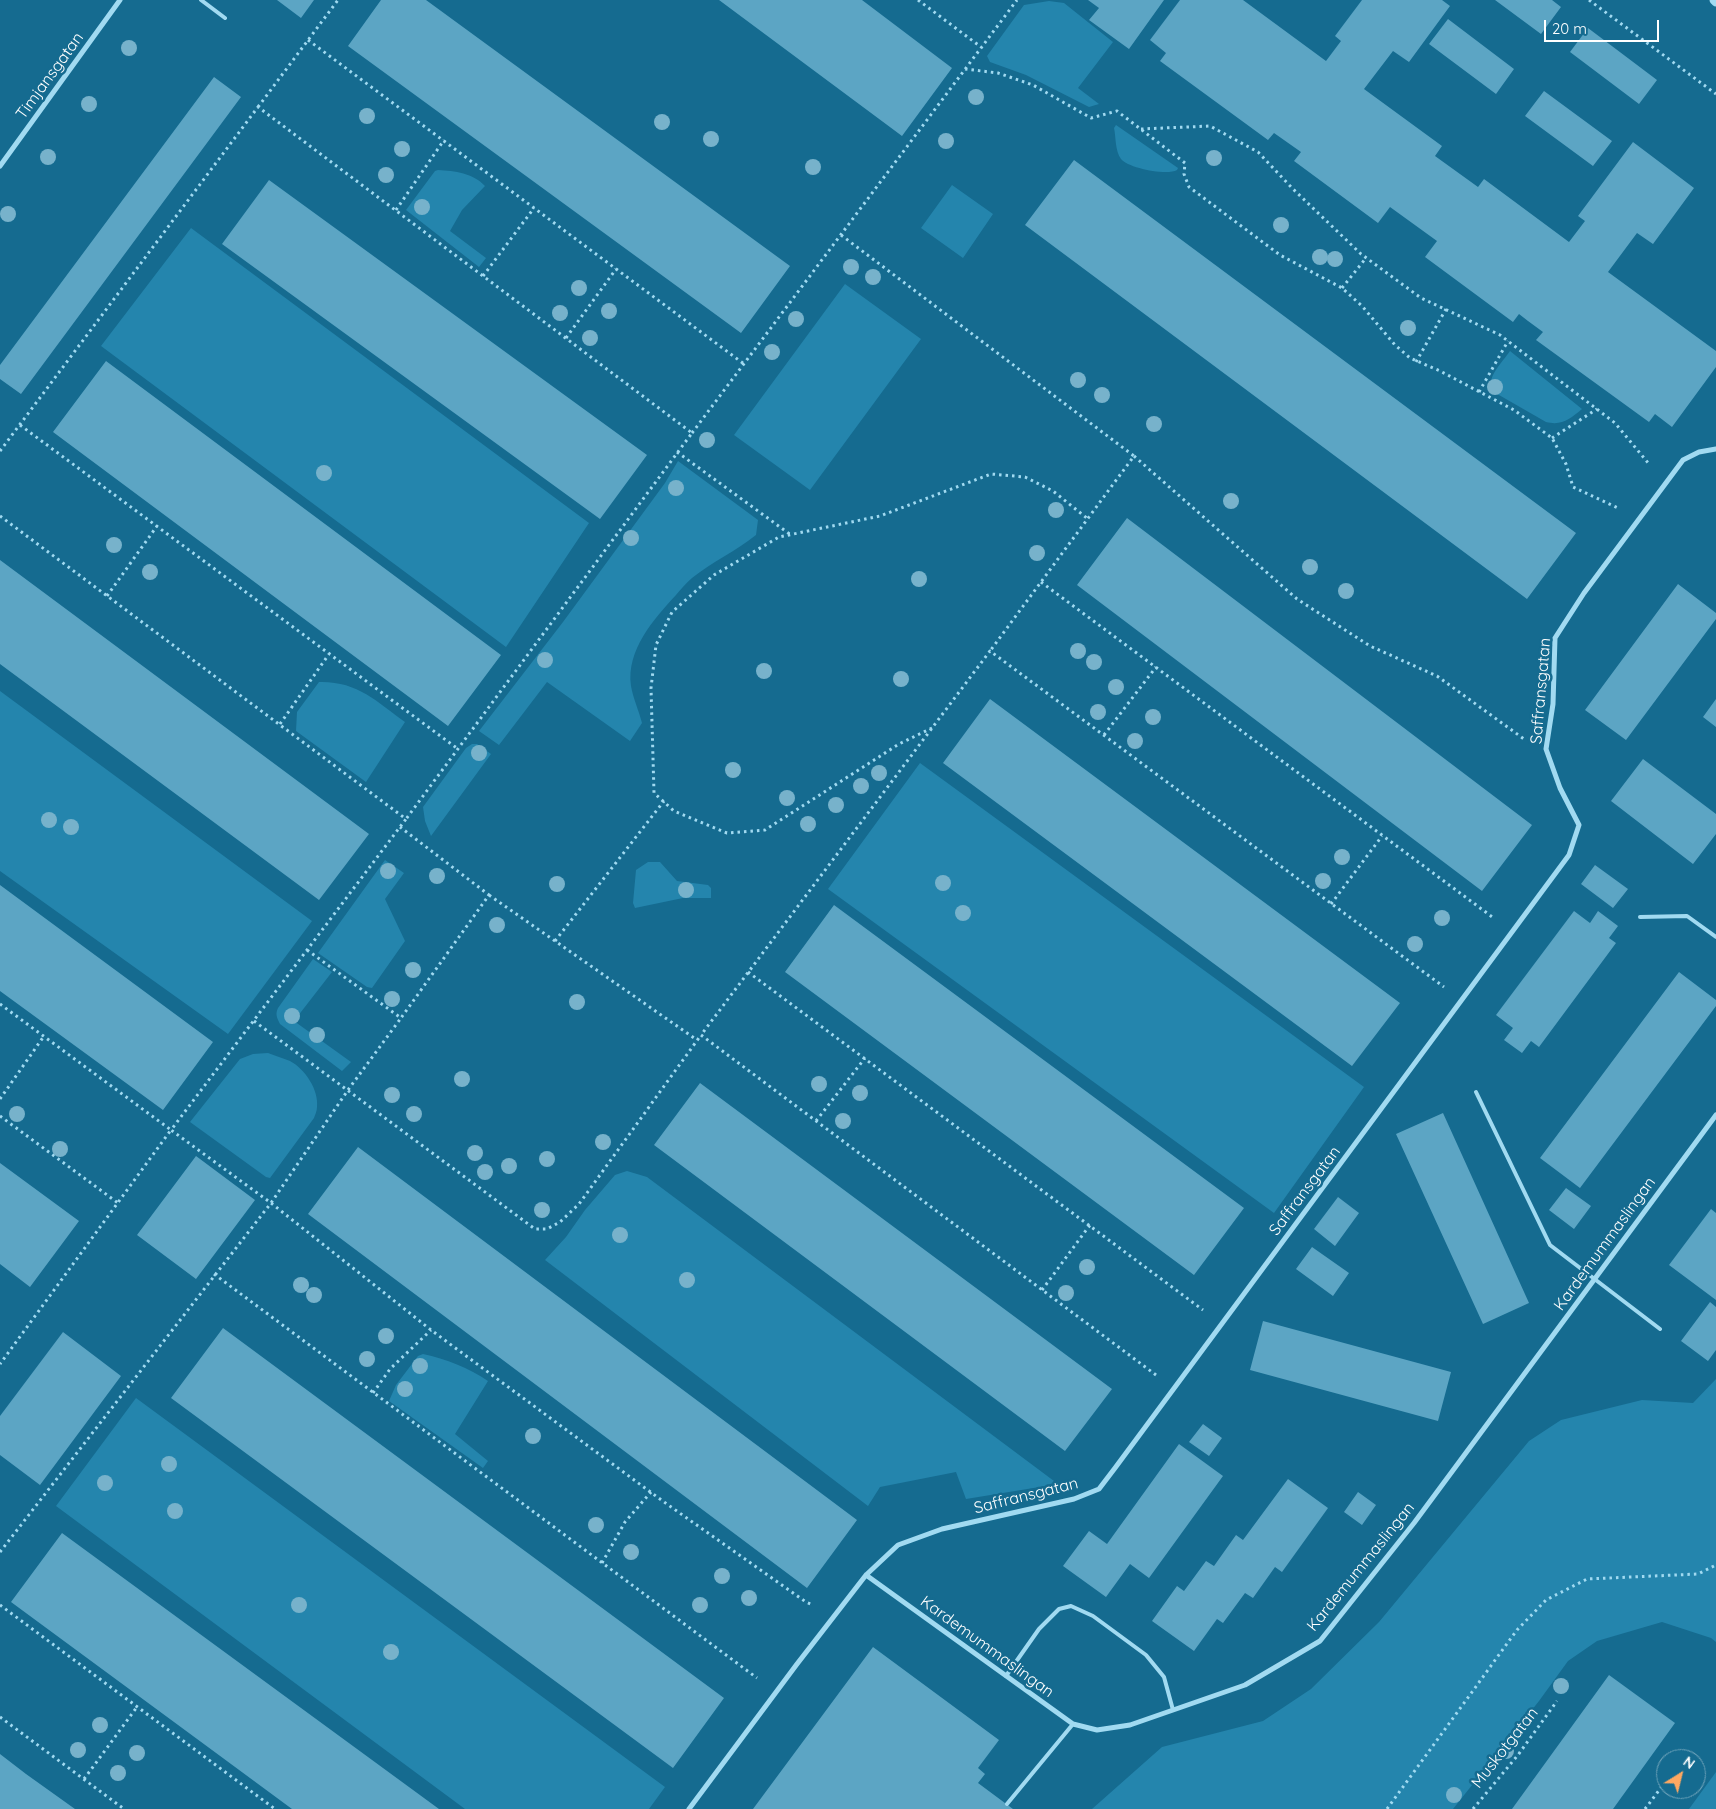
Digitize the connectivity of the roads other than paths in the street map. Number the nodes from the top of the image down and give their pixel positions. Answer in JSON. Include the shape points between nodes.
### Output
{"nodes":[{"id":1,"x":120,"y":0,"type":"edge"},
{"id":2,"x":201,"y":0,"type":"edge"},
{"id":3,"x":225,"y":18,"type":"dead end"},
{"id":4,"x":0,"y":166,"type":"edge"},
{"id":5,"x":1716,"y":449,"type":"edge"},
{"id":6,"x":1640,"y":917,"type":"dead end"},
{"id":7,"x":1716,"y":937,"type":"edge"},
{"id":8,"x":1476,"y":1092,"type":"dead end"},
{"id":9,"x":1716,"y":1115,"type":"edge"},
{"id":10,"x":1594,"y":1279,"type":"junction"},
{"id":11,"x":1660,"y":1329,"type":"dead end"},
{"id":12,"x":866,"y":1575,"type":"junction"},
{"id":13,"x":1006,"y":1676,"type":"junction"},
{"id":14,"x":1173,"y":1710,"type":"junction"},
{"id":15,"x":1073,"y":1724,"type":"junction"},
{"id":16,"x":1007,"y":1804,"type":"dead end"},
{"id":17,"x":689,"y":1809,"type":"edge"}],
"edges":[{"from":1,"to":4,"type":"street","name":"Timjansgatan"},
{"from":2,"to":3,"type":"lane"},
{"from":5,"to":12,"type":"street","name":"Saffransgatan","via":[[1699,452],[1683,460],[1584,593],[1555,638],[1553,704],[1546,749],[1579,826],[1569,855],[1115,1468],[1099,1489],[1074,1499],[942,1529],[898,1545]]},
{"from":6,"to":7,"type":"lane","via":[[1687,916]]},
{"from":8,"to":10,"type":"lane","via":[[1550,1245]]},
{"from":9,"to":10,"type":"street","name":"Kardemummaslingan"},
{"from":10,"to":11,"type":"lane"},
{"from":10,"to":14,"type":"street","name":"Kardemummaslingan","via":[[1414,1523],[1320,1641],[1245,1685]]},
{"from":12,"to":13,"type":"street","name":"Kardemummaslingan"},
{"from":12,"to":17,"type":"street","name":"Saffransgatan"},
{"from":13,"to":14,"type":"lane","via":[[1038,1629],[1059,1609],[1071,1606],[1093,1616],[1146,1655],[1164,1678]]},
{"from":13,"to":15,"type":"street","name":"Kardemummaslingan"},
{"from":14,"to":15,"type":"street","name":"Kardemummaslingan","via":[[1130,1725],[1097,1730]]},
{"from":15,"to":16,"type":"lane"}]}
